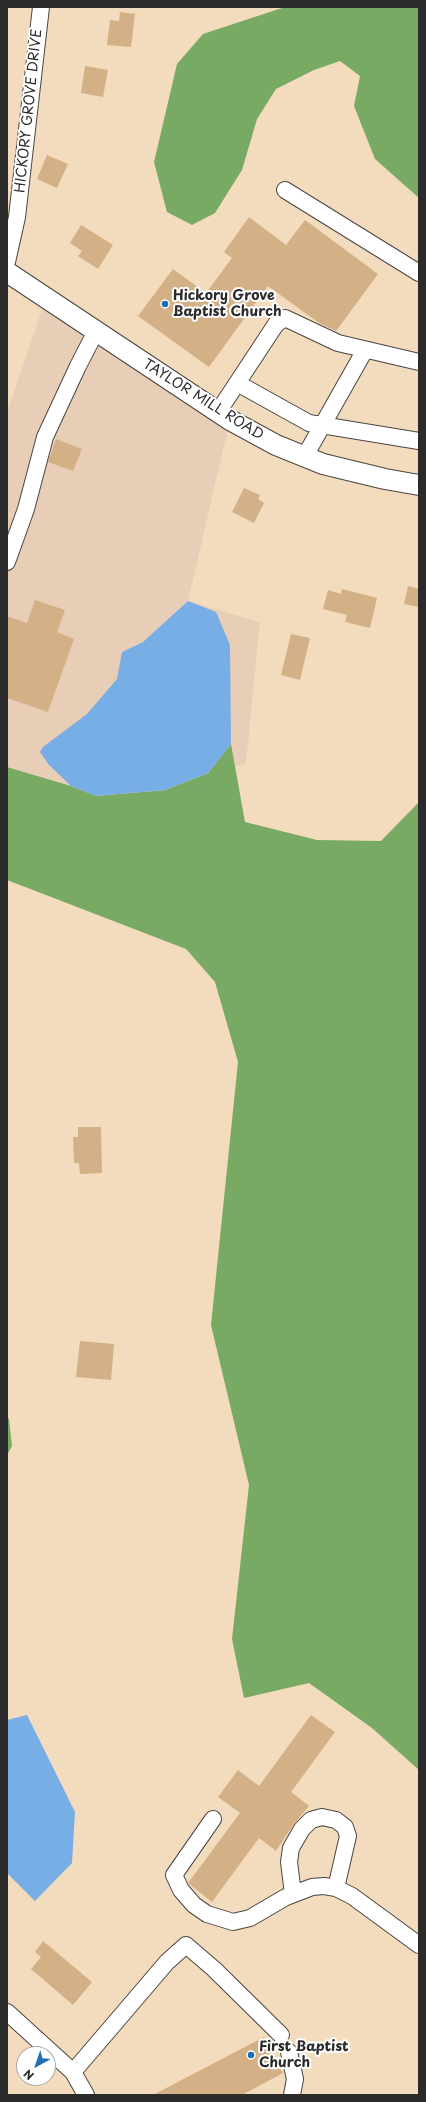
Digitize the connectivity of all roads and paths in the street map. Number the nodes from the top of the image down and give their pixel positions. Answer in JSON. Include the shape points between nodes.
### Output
{"nodes":[{"id":1,"x":41,"y":7,"type":"edge"},
{"id":2,"x":285,"y":190,"type":"dead end"},
{"id":3,"x":7,"y":262,"type":"edge"},
{"id":4,"x":7,"y":272,"type":"edge"},
{"id":5,"x":419,"y":273,"type":"edge"},
{"id":6,"x":96,"y":331,"type":"junction"},
{"id":7,"x":365,"y":350,"type":"junction"},
{"id":8,"x":419,"y":362,"type":"edge"},
{"id":9,"x":237,"y":384,"type":"junction"},
{"id":10,"x":218,"y":412,"type":"junction"},
{"id":11,"x":322,"y":425,"type":"junction"},
{"id":12,"x":419,"y":441,"type":"edge"},
{"id":13,"x":305,"y":456,"type":"junction"},
{"id":14,"x":419,"y":485,"type":"edge"},
{"id":15,"x":7,"y":562,"type":"edge"},
{"id":16,"x":213,"y":1819,"type":"dead end"},
{"id":17,"x":336,"y":1888,"type":"junction"},
{"id":18,"x":293,"y":1894,"type":"junction"},
{"id":19,"x":419,"y":1945,"type":"edge"},
{"id":20,"x":7,"y":2012,"type":"edge"},
{"id":21,"x":281,"y":2035,"type":"dead end"},
{"id":22,"x":289,"y":2052,"type":"dead end"},
{"id":23,"x":73,"y":2072,"type":"junction"},
{"id":24,"x":86,"y":2095,"type":"edge"},
{"id":25,"x":292,"y":2095,"type":"edge"}],
"edges":[{"from":1,"to":3,"type":"street","name":"HICKORY GROVE DRIVE","via":[[17,217]]},
{"from":2,"to":5,"type":"street"},
{"from":4,"to":6,"type":"main road","name":"TAYLOR MILL ROAD"},
{"from":6,"to":10,"type":"main road","name":"TAYLOR MILL ROAD"},
{"from":6,"to":15,"type":"street","via":[[45,437],[26,509]]},
{"from":7,"to":8,"type":"street"},
{"from":7,"to":9,"type":"street","via":[[338,343],[285,318],[276,324]]},
{"from":7,"to":11,"type":"street"},
{"from":9,"to":10,"type":"street"},
{"from":9,"to":11,"type":"street","via":[[309,423]]},
{"from":10,"to":13,"type":"main road","name":"TAYLOR MILL ROAD","via":[[276,445]]},
{"from":11,"to":12,"type":"street"},
{"from":11,"to":13,"type":"street"},
{"from":13,"to":14,"type":"main road","name":"TAYLOR MILL ROAD","via":[[324,464]]},
{"from":16,"to":18,"type":"street","via":[[174,1876],[181,1890],[194,1905],[207,1914],[233,1922],[250,1918]]},
{"from":17,"to":18,"type":"street","via":[[312,1887]]},
{"from":17,"to":18,"type":"street","via":[[348,1836],[345,1827],[336,1820],[322,1817],[311,1820],[302,1829],[291,1848],[289,1862]]},
{"from":17,"to":19,"type":"street","via":[[352,1896]]},
{"from":20,"to":23,"type":"street"},
{"from":21,"to":23,"type":"street","via":[[186,1945],[167,1962]]},
{"from":22,"to":25,"type":"street","via":[[296,2079]]},
{"from":23,"to":24,"type":"street"}]}
